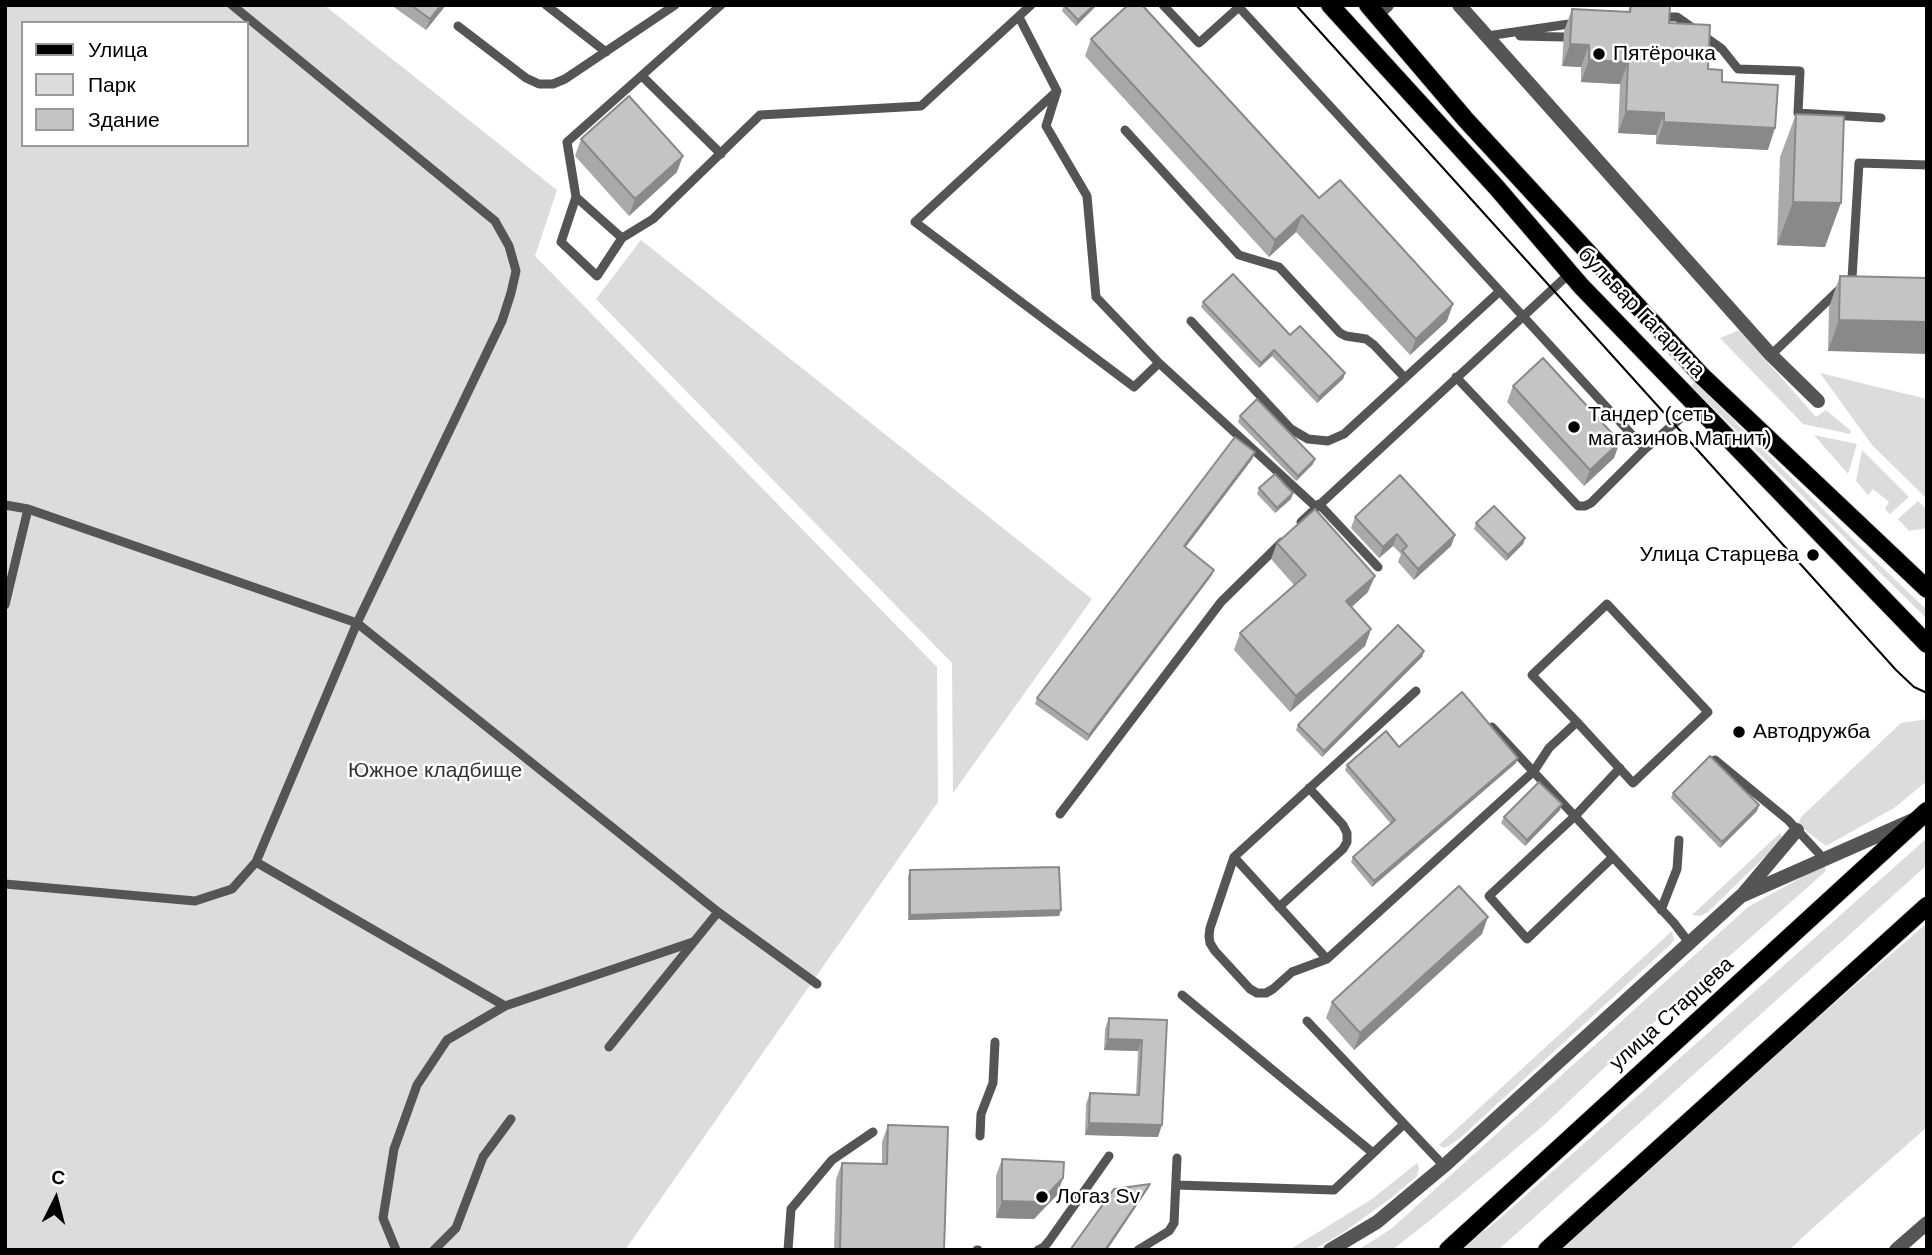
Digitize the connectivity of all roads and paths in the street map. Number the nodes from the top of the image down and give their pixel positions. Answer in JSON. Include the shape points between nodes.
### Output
{"nodes":[{"id":1,"x":232,"y":5,"type":"edge"},
{"id":2,"x":546,"y":5,"type":"edge"},
{"id":3,"x":675,"y":5,"type":"edge"},
{"id":4,"x":721,"y":5,"type":"edge"},
{"id":5,"x":1031,"y":5,"type":"edge"},
{"id":6,"x":1163,"y":5,"type":"edge"},
{"id":7,"x":1330,"y":5,"type":"edge"},
{"id":8,"x":1459,"y":5,"type":"edge"},
{"id":9,"x":1238,"y":6,"type":"edge"},
{"id":10,"x":1377,"y":8,"type":"edge"},
{"id":11,"x":1650,"y":16,"type":"edge"},
{"id":12,"x":1019,"y":17,"type":"junction"},
{"id":13,"x":1585,"y":21,"type":"edge"},
{"id":14,"x":458,"y":26,"type":"dead end"},
{"id":15,"x":1492,"y":36,"type":"junction"},
{"id":16,"x":1564,"y":37,"type":"dead end"},
{"id":17,"x":606,"y":52,"type":"junction"},
{"id":18,"x":642,"y":76,"type":"junction"},
{"id":19,"x":1058,"y":91,"type":"junction"},
{"id":20,"x":1881,"y":118,"type":"dead end"},
{"id":21,"x":1125,"y":130,"type":"dead end"},
{"id":22,"x":720,"y":154,"type":"junction"},
{"id":23,"x":1927,"y":165,"type":"edge"},
{"id":24,"x":576,"y":197,"type":"junction"},
{"id":25,"x":622,"y":238,"type":"junction"},
{"id":26,"x":1594,"y":261,"type":"junction"},
{"id":27,"x":1570,"y":273,"type":"junction"},
{"id":28,"x":1852,"y":278,"type":"junction"},
{"id":29,"x":1864,"y":278,"type":"edge"},
{"id":30,"x":1500,"y":291,"type":"junction"},
{"id":31,"x":1523,"y":316,"type":"junction"},
{"id":32,"x":1191,"y":321,"type":"dead end"},
{"id":33,"x":1771,"y":355,"type":"junction"},
{"id":34,"x":1159,"y":362,"type":"junction"},
{"id":35,"x":1456,"y":377,"type":"junction"},
{"id":36,"x":1405,"y":378,"type":"junction"},
{"id":37,"x":1818,"y":401,"type":"dead end"},
{"id":38,"x":1696,"y":404,"type":"junction"},
{"id":39,"x":1645,"y":449,"type":"junction"},
{"id":40,"x":5,"y":505,"type":"edge"},
{"id":41,"x":1318,"y":506,"type":"junction"},
{"id":42,"x":28,"y":509,"type":"junction"},
{"id":43,"x":1294,"y":530,"type":"edge"},
{"id":44,"x":1285,"y":538,"type":"edge"},
{"id":45,"x":1378,"y":567,"type":"dead end"},
{"id":46,"x":1927,"y":589,"type":"edge"},
{"id":47,"x":5,"y":605,"type":"edge"},
{"id":48,"x":357,"y":623,"type":"junction"},
{"id":49,"x":1927,"y":644,"type":"edge"},
{"id":50,"x":1416,"y":691,"type":"dead end"},
{"id":51,"x":1577,"y":723,"type":"junction"},
{"id":52,"x":1492,"y":727,"type":"edge"},
{"id":53,"x":1715,"y":760,"type":"edge"},
{"id":54,"x":1620,"y":768,"type":"junction"},
{"id":55,"x":1534,"y":771,"type":"junction"},
{"id":56,"x":1309,"y":788,"type":"junction"},
{"id":57,"x":1060,"y":814,"type":"dead end"},
{"id":58,"x":1924,"y":814,"type":"edge"},
{"id":59,"x":1575,"y":816,"type":"junction"},
{"id":60,"x":1797,"y":830,"type":"junction"},
{"id":61,"x":1679,"y":840,"type":"dead end"},
{"id":62,"x":1234,"y":857,"type":"junction"},
{"id":63,"x":1612,"y":857,"type":"junction"},
{"id":64,"x":1824,"y":859,"type":"junction"},
{"id":65,"x":256,"y":862,"type":"junction"},
{"id":66,"x":5,"y":884,"type":"edge"},
{"id":67,"x":1741,"y":896,"type":"junction"},
{"id":68,"x":1927,"y":906,"type":"edge"},
{"id":69,"x":1279,"y":907,"type":"junction"},
{"id":70,"x":1661,"y":910,"type":"junction"},
{"id":71,"x":718,"y":912,"type":"junction"},
{"id":72,"x":693,"y":942,"type":"junction"},
{"id":73,"x":1690,"y":944,"type":"junction"},
{"id":74,"x":1327,"y":959,"type":"junction"},
{"id":75,"x":817,"y":984,"type":"dead end"},
{"id":76,"x":1182,"y":995,"type":"dead end"},
{"id":77,"x":505,"y":1006,"type":"junction"},
{"id":78,"x":1307,"y":1021,"type":"dead end"},
{"id":79,"x":995,"y":1042,"type":"dead end"},
{"id":80,"x":609,"y":1046,"type":"dead end"},
{"id":81,"x":511,"y":1119,"type":"dead end"},
{"id":82,"x":1404,"y":1124,"type":"junction"},
{"id":83,"x":873,"y":1132,"type":"dead end"},
{"id":84,"x":980,"y":1136,"type":"dead end"},
{"id":85,"x":1373,"y":1153,"type":"junction"},
{"id":86,"x":1109,"y":1156,"type":"dead end"},
{"id":87,"x":1177,"y":1158,"type":"dead end"},
{"id":88,"x":1444,"y":1166,"type":"junction"},
{"id":89,"x":1176,"y":1185,"type":"junction"},
{"id":90,"x":1927,"y":1223,"type":"edge"},
{"id":91,"x":396,"y":1250,"type":"edge"},
{"id":92,"x":434,"y":1250,"type":"edge"},
{"id":93,"x":788,"y":1250,"type":"edge"},
{"id":94,"x":1038,"y":1250,"type":"edge"},
{"id":95,"x":1138,"y":1250,"type":"edge"},
{"id":96,"x":1330,"y":1250,"type":"edge"},
{"id":97,"x":1448,"y":1250,"type":"edge"},
{"id":98,"x":1547,"y":1250,"type":"edge"},
{"id":99,"x":1896,"y":1250,"type":"edge"}],
"edges":[{"from":1,"to":48,"type":"lane","via":[[495,221],[516,271],[502,321]]},
{"from":2,"to":17,"type":"lane"},
{"from":3,"to":17,"type":"lane"},
{"from":4,"to":18,"type":"lane"},
{"from":5,"to":12,"type":"lane"},
{"from":6,"to":9,"type":"lane","via":[[1199,43]]},
{"from":7,"to":27,"type":"main road","name":"бульвар Гагарина"},
{"from":8,"to":15,"type":"street"},
{"from":9,"to":30,"type":"lane"},
{"from":10,"to":26,"type":"main road","name":"бульвар Гагарина","via":[[1466,120]]},
{"from":11,"to":20,"type":"lane","via":[[1677,17],[1722,49],[1738,69],[1800,71],[1798,113]]},
{"from":12,"to":19,"type":"lane"},
{"from":12,"to":22,"type":"lane","via":[[921,106],[760,115]]},
{"from":13,"to":15,"type":"lane"},
{"from":14,"to":17,"type":"lane","via":[[539,84],[565,79]]},
{"from":15,"to":16,"type":"lane"},
{"from":15,"to":33,"type":"street"},
{"from":18,"to":22,"type":"lane"},
{"from":18,"to":24,"type":"lane","via":[[567,142]]},
{"from":19,"to":34,"type":"lane","via":[[1046,126],[1087,196],[1096,297]]},
{"from":19,"to":34,"type":"lane","via":[[915,222],[1135,387]]},
{"from":21,"to":36,"type":"lane","via":[[1239,255],[1279,267],[1340,333],[1366,338]]},
{"from":22,"to":25,"type":"lane","via":[[653,219]]},
{"from":23,"to":28,"type":"lane","via":[[1859,163]]},
{"from":24,"to":25,"type":"lane"},
{"from":24,"to":25,"type":"lane","via":[[561,242],[597,276]]},
{"from":26,"to":27,"type":"main road"},
{"from":26,"to":46,"type":"main road","name":"бульвар Гагарина","via":[[1702,376]]},
{"from":27,"to":31,"type":"lane"},
{"from":27,"to":38,"type":"main road","name":"бульвар Гагарина"},
{"from":28,"to":29,"type":"lane"},
{"from":28,"to":33,"type":"lane"},
{"from":30,"to":31,"type":"lane"},
{"from":30,"to":36,"type":"lane"},
{"from":31,"to":35,"type":"lane"},
{"from":31,"to":39,"type":"lane"},
{"from":32,"to":36,"type":"lane","via":[[1291,429],[1308,439],[1328,441],[1344,434]]},
{"from":33,"to":37,"type":"street"},
{"from":34,"to":41,"type":"lane"},
{"from":35,"to":39,"type":"lane","via":[[1578,506],[1591,503]]},
{"from":35,"to":41,"type":"lane"},
{"from":38,"to":39,"type":"lane"},
{"from":38,"to":49,"type":"main road","name":"бульвар Гагарина"},
{"from":40,"to":42,"type":"lane"},
{"from":41,"to":43,"type":"lane"},
{"from":41,"to":45,"type":"lane"},
{"from":42,"to":47,"type":"lane"},
{"from":42,"to":48,"type":"lane"},
{"from":44,"to":57,"type":"lane","via":[[1221,602]]},
{"from":48,"to":65,"type":"lane"},
{"from":48,"to":71,"type":"lane"},
{"from":50,"to":56,"type":"lane"},
{"from":51,"to":54,"type":"lane"},
{"from":51,"to":54,"type":"lane","via":[[1532,674],[1606,604],[1708,712],[1633,783]]},
{"from":51,"to":55,"type":"lane","via":[[1549,748]]},
{"from":52,"to":55,"type":"lane"},
{"from":53,"to":60,"type":"lane"},
{"from":54,"to":59,"type":"lane"},
{"from":55,"to":59,"type":"lane"},
{"from":55,"to":74,"type":"lane"},
{"from":56,"to":62,"type":"lane"},
{"from":56,"to":69,"type":"lane","via":[[1343,825],[1347,842]]},
{"from":58,"to":64,"type":"street"},
{"from":58,"to":97,"type":"main road","name":"улица Старцева"},
{"from":59,"to":63,"type":"lane"},
{"from":59,"to":63,"type":"lane","via":[[1489,896],[1527,939]]},
{"from":60,"to":64,"type":"lane"},
{"from":60,"to":67,"type":"street"},
{"from":61,"to":70,"type":"lane","via":[[1677,869]]},
{"from":62,"to":69,"type":"lane"},
{"from":62,"to":74,"type":"lane","via":[[1209,936],[1215,951],[1257,993],[1266,993],[1292,972]]},
{"from":63,"to":70,"type":"lane"},
{"from":64,"to":67,"type":"street"},
{"from":65,"to":66,"type":"lane","via":[[232,889],[195,901]]},
{"from":65,"to":77,"type":"lane"},
{"from":67,"to":73,"type":"street"},
{"from":68,"to":98,"type":"main road"},
{"from":69,"to":74,"type":"lane"},
{"from":70,"to":73,"type":"lane"},
{"from":71,"to":72,"type":"lane"},
{"from":71,"to":75,"type":"lane"},
{"from":72,"to":77,"type":"lane"},
{"from":72,"to":80,"type":"lane"},
{"from":73,"to":88,"type":"street"},
{"from":76,"to":85,"type":"lane"},
{"from":77,"to":91,"type":"lane","via":[[447,1040],[417,1085],[394,1149],[383,1218]]},
{"from":78,"to":82,"type":"lane"},
{"from":79,"to":84,"type":"lane","via":[[993,1083],[981,1114]]},
{"from":81,"to":92,"type":"lane","via":[[483,1157],[456,1228]]},
{"from":82,"to":85,"type":"lane"},
{"from":82,"to":88,"type":"lane"},
{"from":83,"to":93,"type":"lane","via":[[832,1160],[790,1209]]},
{"from":85,"to":89,"type":"lane","via":[[1334,1190]]},
{"from":86,"to":94,"type":"lane"},
{"from":87,"to":89,"type":"lane"},
{"from":88,"to":96,"type":"street","via":[[1377,1222]]},
{"from":89,"to":95,"type":"lane","via":[[1170,1231]]},
{"from":90,"to":99,"type":"street"}]}
